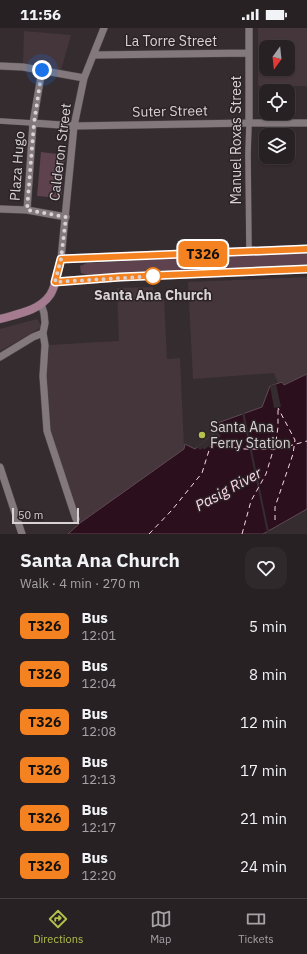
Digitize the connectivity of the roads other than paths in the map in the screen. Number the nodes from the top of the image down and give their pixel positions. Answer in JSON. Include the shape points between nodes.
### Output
{"nodes":[{"id":1,"x":104,"y":28,"type":"edge"},
{"id":2,"x":249,"y":28,"type":"edge"},
{"id":3,"x":249,"y":53,"type":"junction"},
{"id":4,"x":94,"y":55,"type":"junction"},
{"id":5,"x":0,"y":66,"type":"edge"},
{"id":6,"x":42,"y":70,"type":"junction"},
{"id":7,"x":84,"y":78,"type":"junction"},
{"id":8,"x":0,"y":121,"type":"edge"},
{"id":9,"x":34,"y":123,"type":"junction"},
{"id":10,"x":249,"y":123,"type":"junction"},
{"id":11,"x":307,"y":123,"type":"edge"},
{"id":12,"x":74,"y":126,"type":"junction"},
{"id":13,"x":0,"y":209,"type":"edge"},
{"id":14,"x":27,"y":210,"type":"junction"},
{"id":15,"x":66,"y":217,"type":"junction"},
{"id":16,"x":307,"y":249,"type":"edge"},
{"id":17,"x":249,"y":252,"type":"junction"},
{"id":18,"x":61,"y":259,"type":"junction"},
{"id":19,"x":307,"y":269,"type":"edge"},
{"id":20,"x":55,"y":282,"type":"junction"},
{"id":21,"x":41,"y":304,"type":"junction"},
{"id":22,"x":0,"y":319,"type":"edge"},
{"id":23,"x":43,"y":332,"type":"junction"},
{"id":24,"x":0,"y":357,"type":"edge"},
{"id":25,"x":0,"y":466,"type":"edge"},
{"id":26,"x":76,"y":519,"type":"dead end"},
{"id":27,"x":22,"y":534,"type":"edge"}],
"edges":[{"from":1,"to":4,"type":"street","name":"Calderon Street"},
{"from":2,"to":3,"type":"street","name":"Manuel Roxas Street"},
{"from":3,"to":4,"type":"street","name":"La Torre Street"},
{"from":3,"to":10,"type":"street","name":"Manuel Roxas Street"},
{"from":4,"to":7,"type":"street","name":"Calderon Street"},
{"from":5,"to":6,"type":"street"},
{"from":6,"to":7,"type":"street"},
{"from":6,"to":9,"type":"street","name":"Plaza Hugo"},
{"from":7,"to":12,"type":"street","name":"Calderon Street"},
{"from":8,"to":9,"type":"street","name":"Plaza Hugo"},
{"from":9,"to":12,"type":"street","name":"Suter Street"},
{"from":9,"to":14,"type":"street","name":"Plaza Hugo"},
{"from":10,"to":11,"type":"street","name":"Suter Street"},
{"from":10,"to":12,"type":"street","name":"Suter Street"},
{"from":10,"to":17,"type":"street","name":"Manuel Roxas Street"},
{"from":12,"to":15,"type":"street","name":"Calderon Street"},
{"from":13,"to":14,"type":"street"},
{"from":14,"to":15,"type":"street"},
{"from":15,"to":18,"type":"street","name":"Calderon Street"},
{"from":16,"to":17,"type":"main road"},
{"from":17,"to":18,"type":"main road"},
{"from":18,"to":20,"type":"main road","name":"Calderon Street"},
{"from":19,"to":20,"type":"main road"},
{"from":20,"to":21,"type":"main road","name":"Calderon Street","via":[[50,295]]},
{"from":21,"to":22,"type":"main road","via":[[27,312]]},
{"from":21,"to":23,"type":"street","via":[[45,323]]},
{"from":23,"to":24,"type":"street"},
{"from":23,"to":26,"type":"street","via":[[47,431]]},
{"from":25,"to":27,"type":"street"}]}
